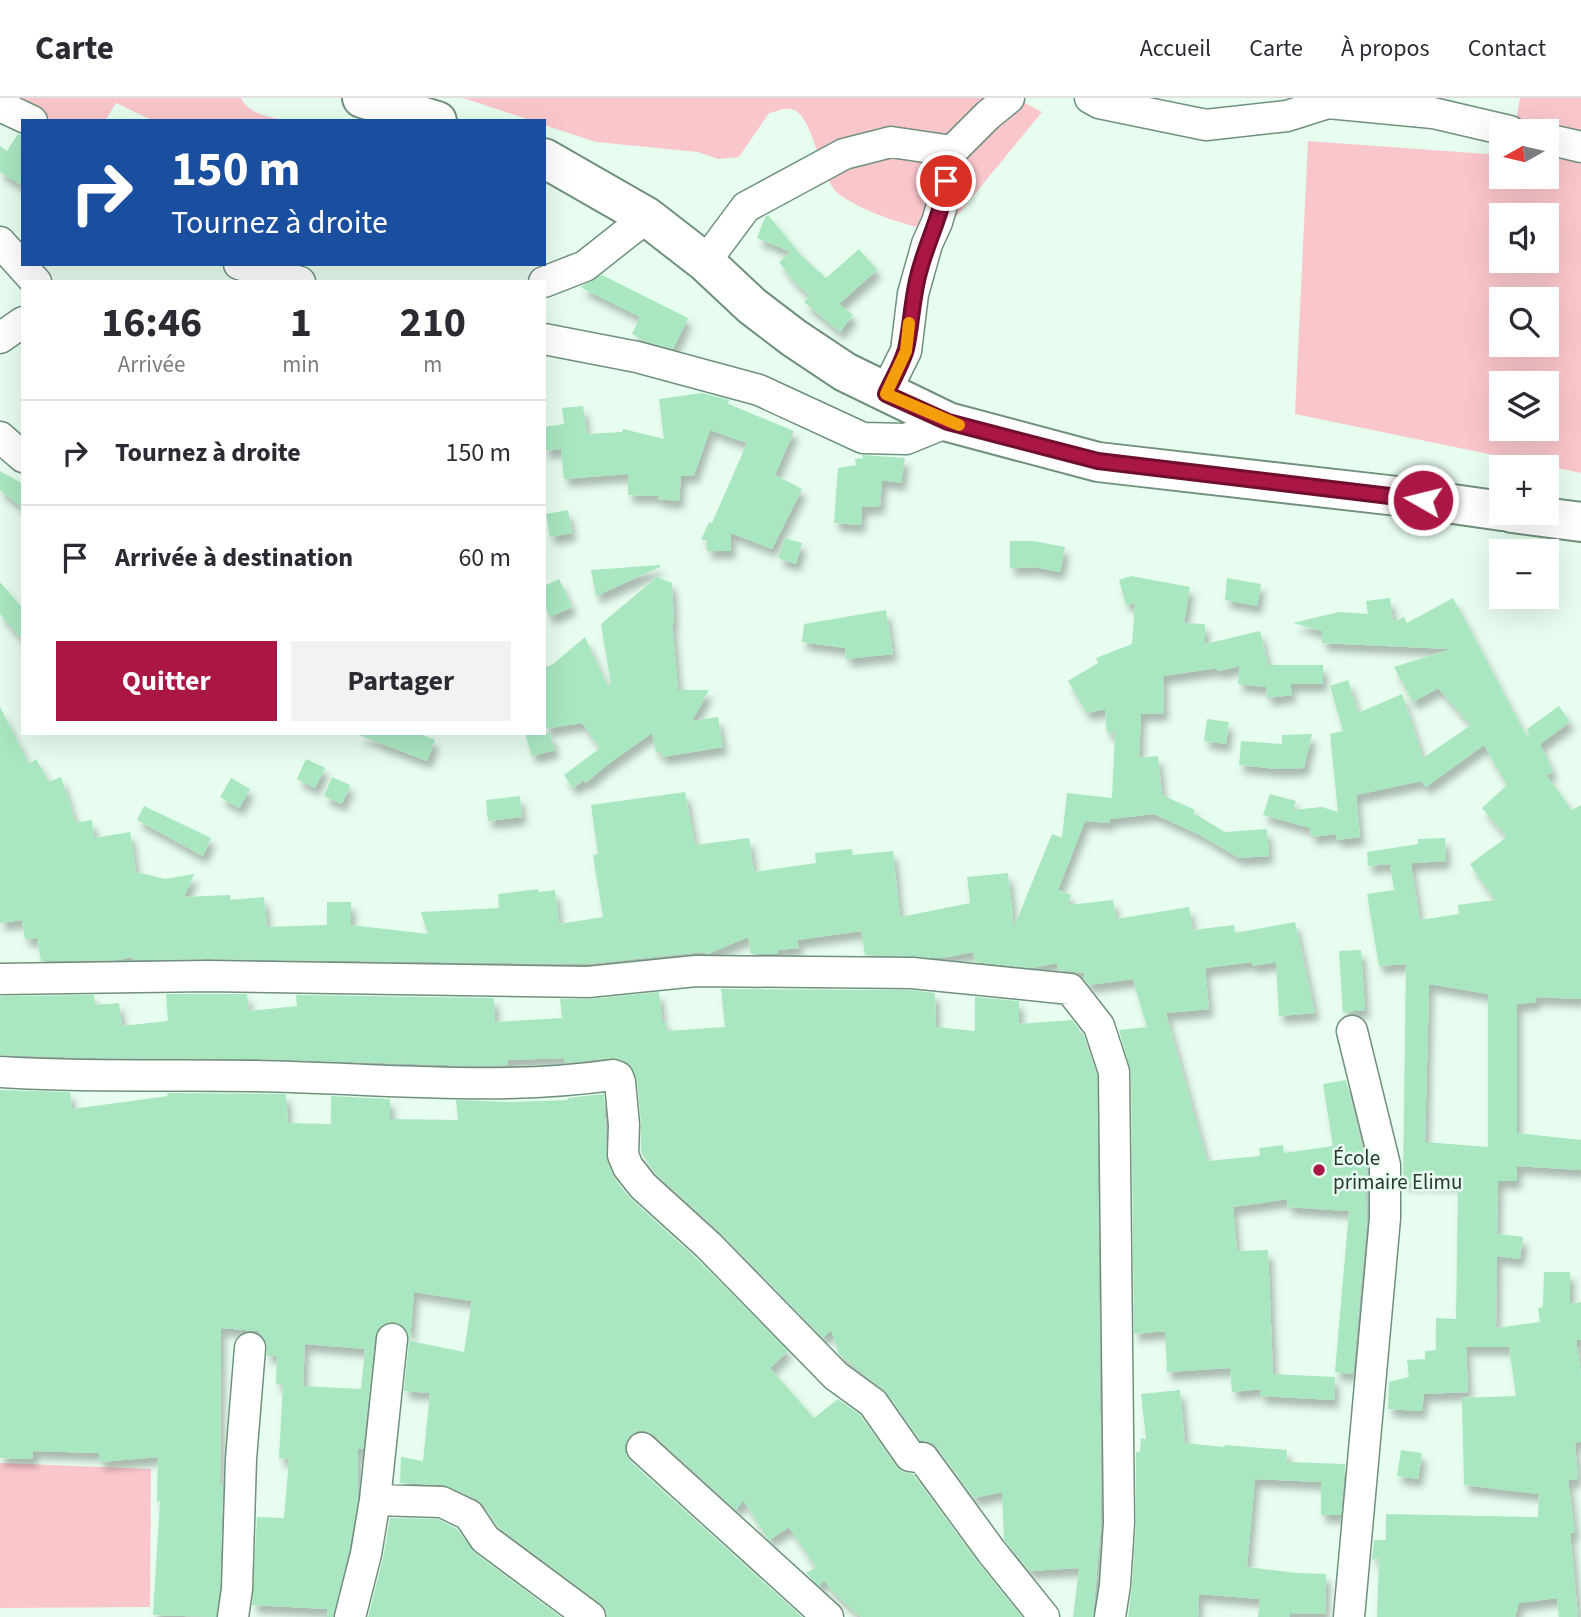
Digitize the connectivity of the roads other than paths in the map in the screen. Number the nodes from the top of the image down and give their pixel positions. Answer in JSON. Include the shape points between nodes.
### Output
{"nodes":[{"id":1,"x":362,"y":98,"type":"edge"},
{"id":2,"x":1009,"y":98,"type":"edge"},
{"id":3,"x":1090,"y":98,"type":"edge"},
{"id":4,"x":0,"y":106,"type":"edge"},
{"id":5,"x":28,"y":119,"type":"edge"},
{"id":6,"x":430,"y":119,"type":"edge"},
{"id":7,"x":1489,"y":126,"type":"edge"},
{"id":8,"x":1559,"y":142,"type":"edge"},
{"id":9,"x":1581,"y":147,"type":"edge"},
{"id":10,"x":952,"y":151,"type":"junction"},
{"id":11,"x":546,"y":159,"type":"edge"},
{"id":12,"x":647,"y":217,"type":"junction"},
{"id":13,"x":0,"y":242,"type":"edge"},
{"id":14,"x":705,"y":262,"type":"junction"},
{"id":15,"x":21,"y":263,"type":"edge"},
{"id":16,"x":24,"y":266,"type":"edge"},
{"id":17,"x":246,"y":266,"type":"edge"},
{"id":18,"x":35,"y":280,"type":"edge"},
{"id":19,"x":293,"y":280,"type":"edge"},
{"id":20,"x":546,"y":281,"type":"edge"},
{"id":21,"x":21,"y":323,"type":"edge"},
{"id":22,"x":0,"y":338,"type":"edge"},
{"id":23,"x":546,"y":339,"type":"edge"},
{"id":24,"x":886,"y":394,"type":"junction"},
{"id":25,"x":948,"y":422,"type":"junction"},
{"id":26,"x":0,"y":438,"type":"edge"},
{"id":27,"x":21,"y":455,"type":"edge"},
{"id":28,"x":1489,"y":509,"type":"edge"},
{"id":29,"x":1559,"y":519,"type":"edge"},
{"id":30,"x":1581,"y":522,"type":"edge"},
{"id":31,"x":0,"y":979,"type":"edge"},
{"id":32,"x":1352,"y":1031,"type":"dead end"},
{"id":33,"x":0,"y":1072,"type":"edge"},
{"id":34,"x":392,"y":1339,"type":"dead end"},
{"id":35,"x":250,"y":1348,"type":"dead end"},
{"id":36,"x":642,"y":1448,"type":"dead end"},
{"id":37,"x":375,"y":1500,"type":"junction"},
{"id":38,"x":233,"y":1617,"type":"edge"},
{"id":39,"x":350,"y":1617,"type":"edge"},
{"id":40,"x":590,"y":1617,"type":"edge"},
{"id":41,"x":828,"y":1617,"type":"edge"},
{"id":42,"x":1044,"y":1617,"type":"edge"},
{"id":43,"x":1110,"y":1617,"type":"edge"},
{"id":44,"x":1349,"y":1617,"type":"edge"}],
"edges":[{"from":1,"to":6,"type":"main road"},
{"from":2,"to":10,"type":"street"},
{"from":3,"to":7,"type":"street","via":[[1206,125],[1287,116],[1328,103],[1433,113]]},
{"from":4,"to":5,"type":"street"},
{"from":8,"to":9,"type":"street"},
{"from":10,"to":14,"type":"street","via":[[891,142],[844,154],[746,207]]},
{"from":10,"to":24,"type":"street","via":[[945,195],[913,294],[906,351]]},
{"from":11,"to":12,"type":"main road"},
{"from":12,"to":14,"type":"main road"},
{"from":12,"to":20,"type":"street","via":[[585,266]]},
{"from":13,"to":15,"type":"street"},
{"from":14,"to":24,"type":"main road","via":[[794,338]]},
{"from":16,"to":18,"type":"street"},
{"from":17,"to":19,"type":"street"},
{"from":21,"to":22,"type":"street"},
{"from":23,"to":25,"type":"street","via":[[637,357],[759,390],[863,438],[906,439]]},
{"from":24,"to":25,"type":"main road"},
{"from":25,"to":28,"type":"main road","via":[[1098,461]]},
{"from":26,"to":27,"type":"street"},
{"from":29,"to":30,"type":"main road"},
{"from":31,"to":43,"type":"street","via":[[208,976],[588,982],[710,971],[912,973],[1070,989],[1099,1026],[1114,1072],[1119,1523]]},
{"from":32,"to":44,"type":"street","via":[[1385,1165],[1385,1218]]},
{"from":33,"to":42,"type":"street","via":[[489,1085],[618,1077],[623,1155],[628,1167],[836,1376],[873,1403],[910,1456],[923,1458]]},
{"from":34,"to":37,"type":"street"},
{"from":35,"to":38,"type":"street"},
{"from":36,"to":41,"type":"street"},
{"from":37,"to":39,"type":"street"},
{"from":37,"to":40,"type":"street","via":[[442,1502],[469,1515],[485,1539]]}]}
